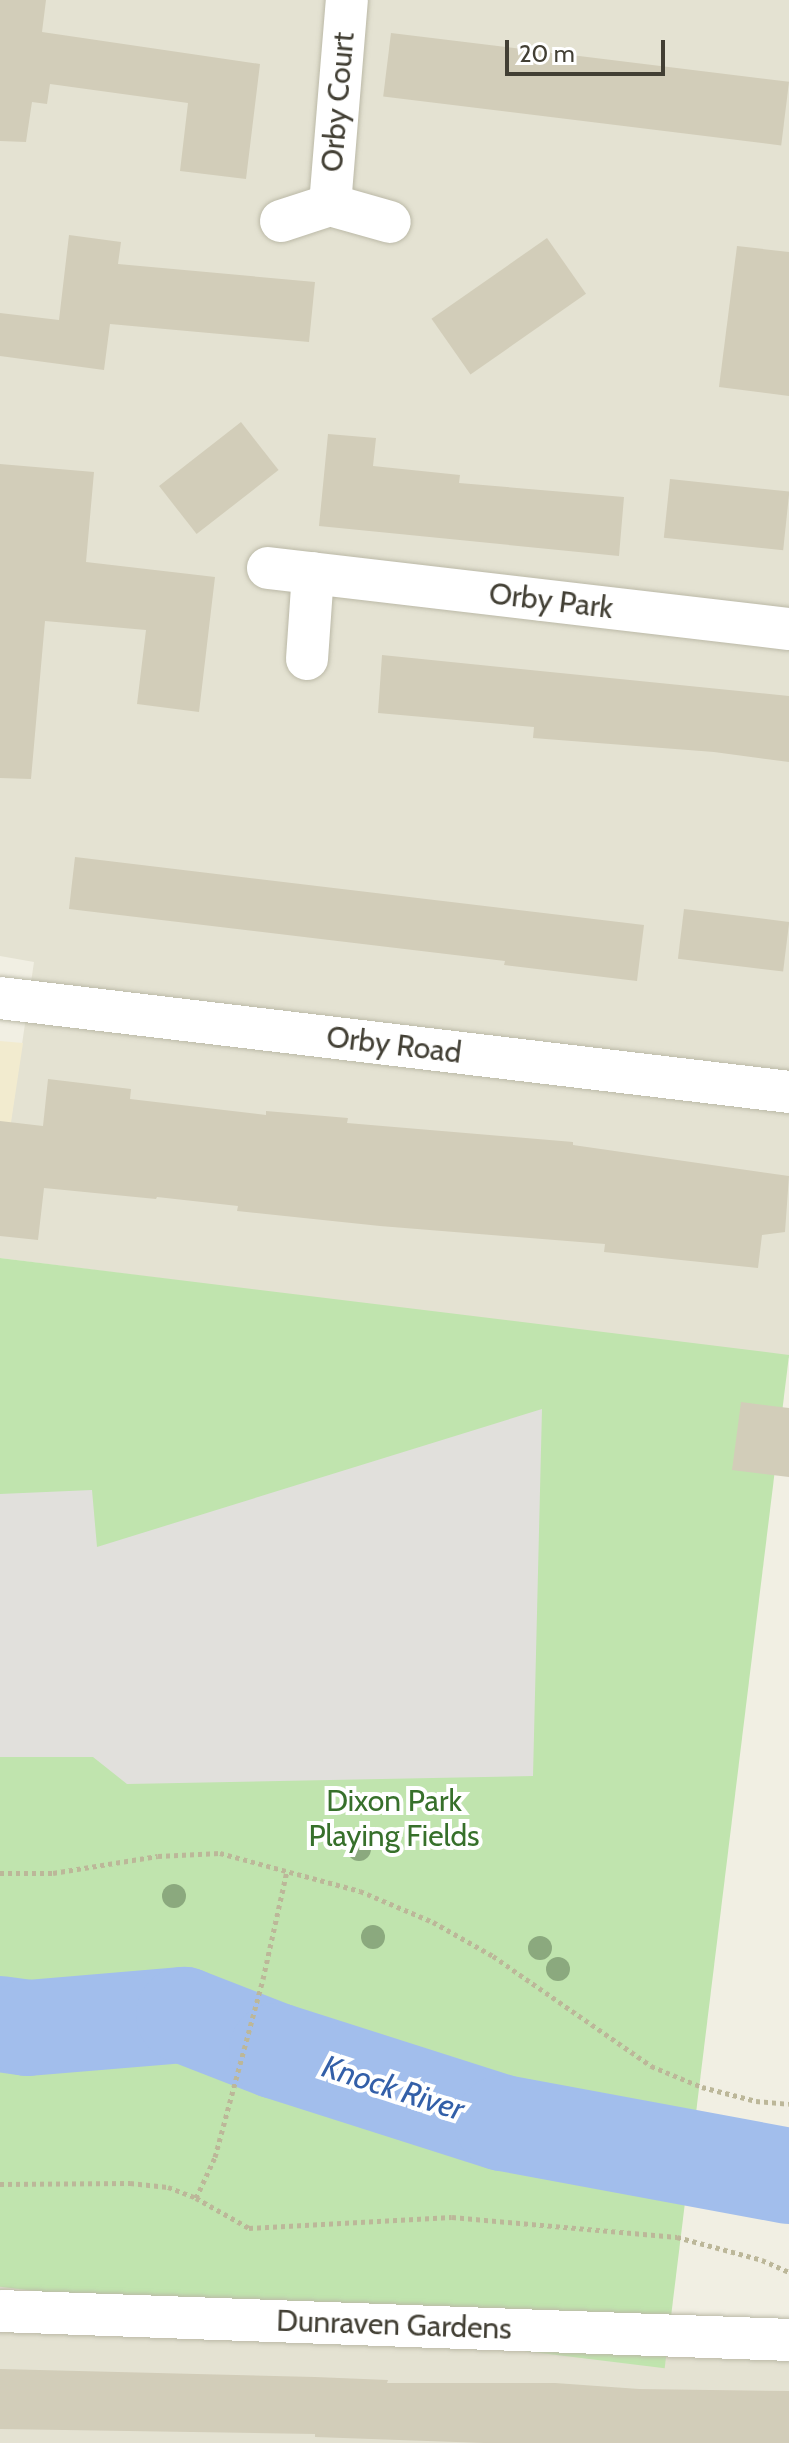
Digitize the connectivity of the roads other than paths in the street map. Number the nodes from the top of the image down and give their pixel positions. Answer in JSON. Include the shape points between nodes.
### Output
{"nodes":[{"id":1,"x":347,"y":0,"type":"edge"},
{"id":2,"x":330,"y":205,"type":"junction"},
{"id":3,"x":281,"y":221,"type":"dead end"},
{"id":4,"x":390,"y":222,"type":"dead end"},
{"id":5,"x":268,"y":568,"type":"dead end"},
{"id":6,"x":313,"y":573,"type":"junction"},
{"id":7,"x":789,"y":629,"type":"edge"},
{"id":8,"x":307,"y":659,"type":"dead end"},
{"id":9,"x":0,"y":998,"type":"edge"},
{"id":10,"x":789,"y":1092,"type":"edge"},
{"id":11,"x":0,"y":2311,"type":"edge"},
{"id":12,"x":789,"y":2340,"type":"edge"}],
"edges":[{"from":1,"to":2,"type":"street","name":"Orby Court"},
{"from":2,"to":3,"type":"street","name":"Orby Court"},
{"from":2,"to":4,"type":"street","name":"Orby Court"},
{"from":5,"to":6,"type":"street","name":"Orby Park"},
{"from":6,"to":7,"type":"street","name":"Orby Park"},
{"from":6,"to":8,"type":"street"},
{"from":9,"to":10,"type":"street","name":"Orby Road"},
{"from":11,"to":12,"type":"street","name":"Dunraven Gardens"}]}
